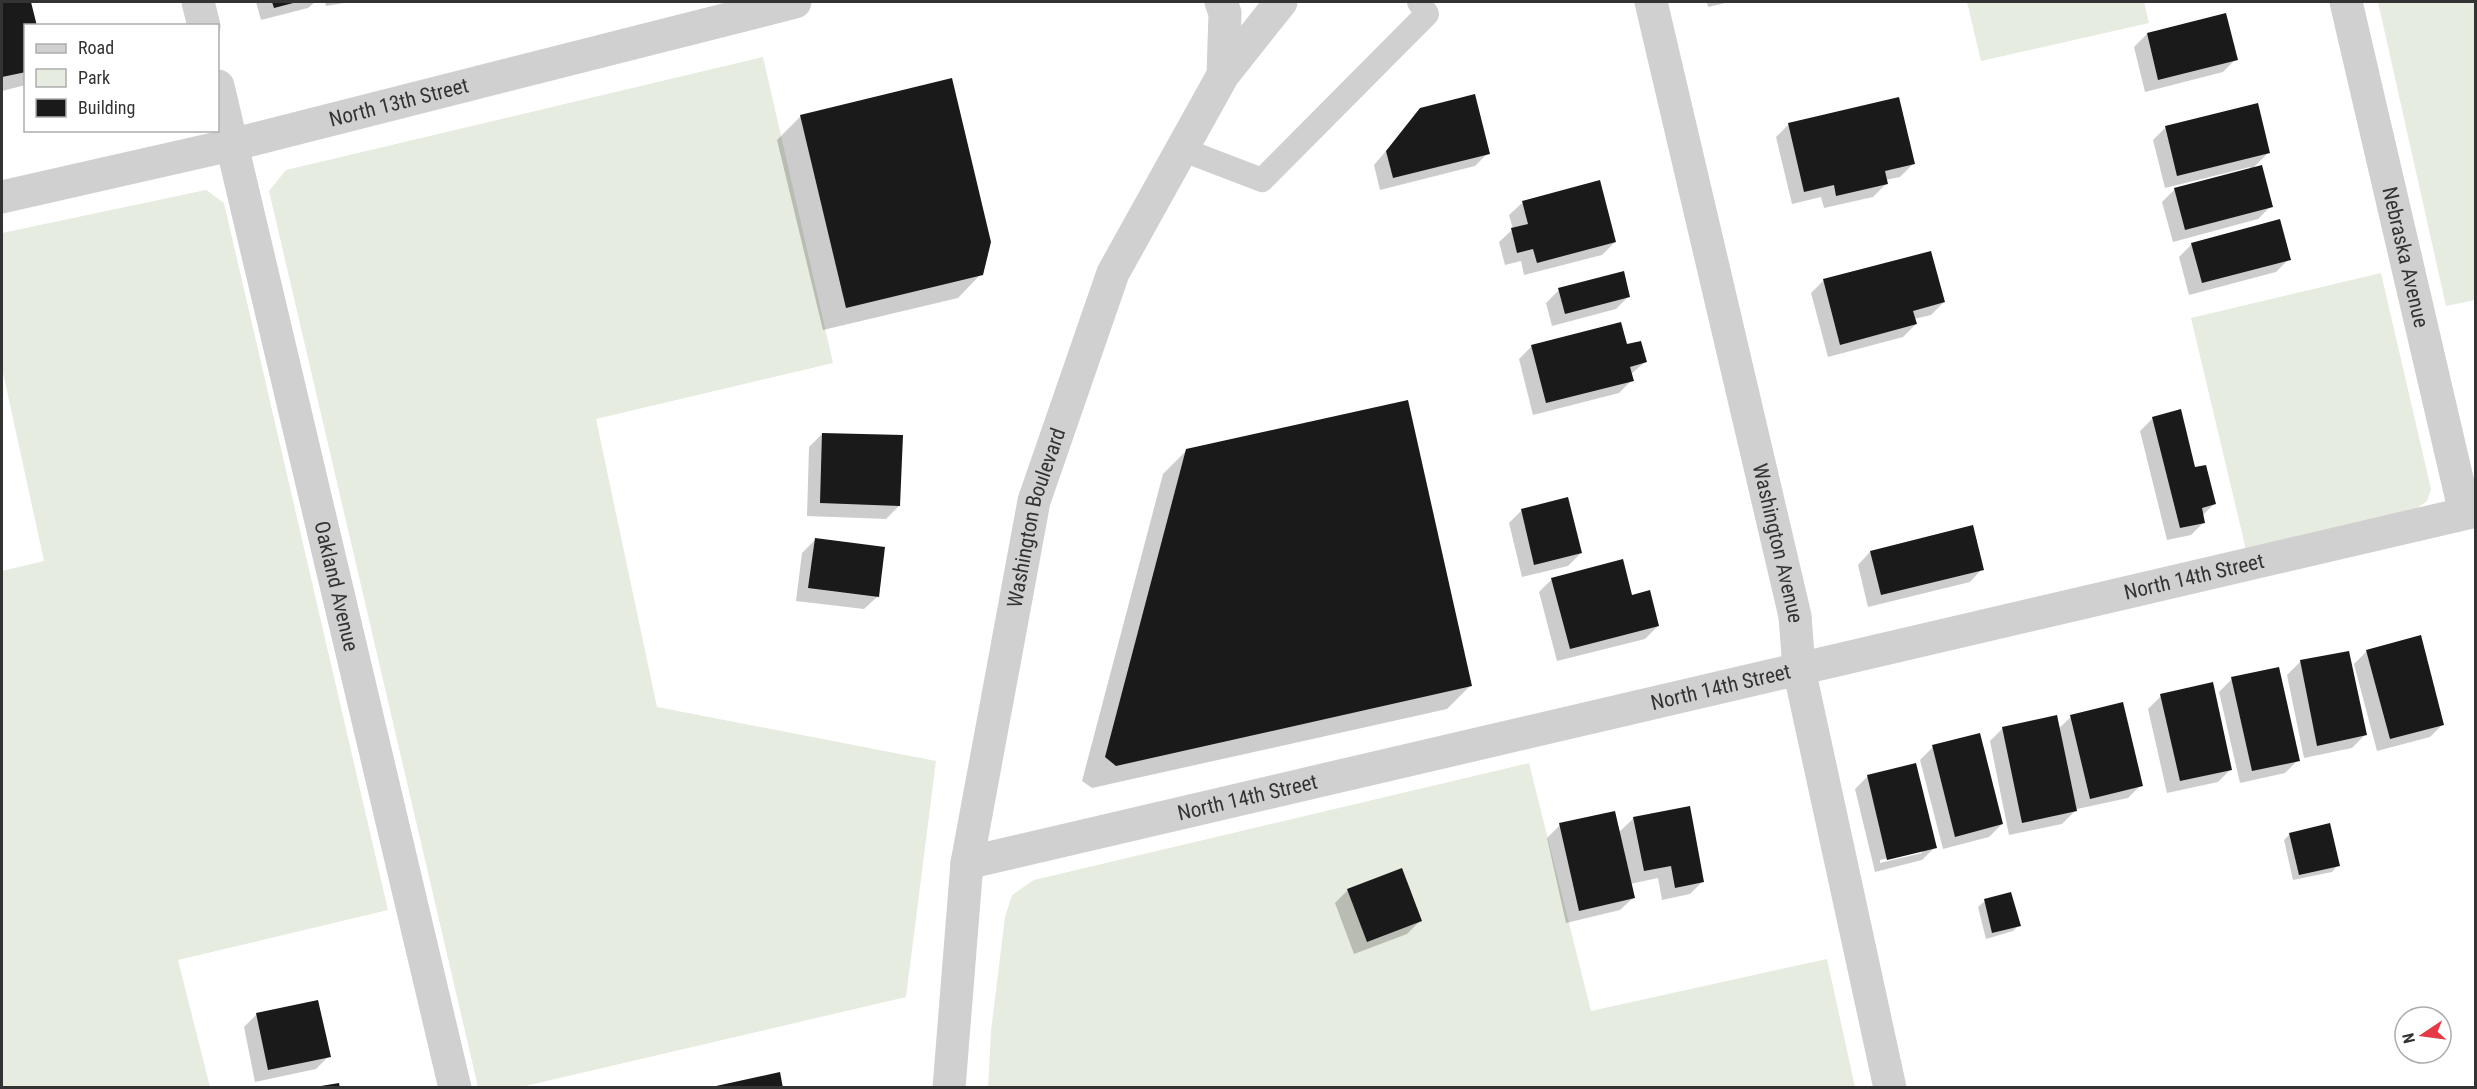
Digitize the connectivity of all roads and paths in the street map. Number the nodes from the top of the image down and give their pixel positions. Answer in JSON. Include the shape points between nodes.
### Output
{"nodes":[{"id":1,"x":198,"y":2,"type":"edge"},
{"id":2,"x":795,"y":2,"type":"edge"},
{"id":3,"x":1221,"y":2,"type":"edge"},
{"id":4,"x":1281,"y":2,"type":"edge"},
{"id":5,"x":1419,"y":2,"type":"edge"},
{"id":6,"x":1651,"y":2,"type":"edge"},
{"id":7,"x":2346,"y":2,"type":"edge"},
{"id":8,"x":204,"y":24,"type":"edge"},
{"id":9,"x":1223,"y":75,"type":"junction"},
{"id":10,"x":219,"y":90,"type":"edge"},
{"id":11,"x":231,"y":144,"type":"junction"},
{"id":12,"x":1181,"y":149,"type":"junction"},
{"id":13,"x":2,"y":197,"type":"edge"},
{"id":14,"x":2470,"y":512,"type":"edge"},
{"id":15,"x":1799,"y":669,"type":"junction"},
{"id":16,"x":967,"y":863,"type":"junction"},
{"id":17,"x":455,"y":1088,"type":"edge"},
{"id":18,"x":949,"y":1088,"type":"edge"},
{"id":19,"x":1890,"y":1088,"type":"edge"}],
"edges":[{"from":1,"to":8,"type":"street"},
{"from":2,"to":11,"type":"street","name":"North 13th Street"},
{"from":3,"to":9,"type":"street","via":[[1225,13]]},
{"from":4,"to":9,"type":"street","name":"Washington Boulevard"},
{"from":5,"to":12,"type":"lane","via":[[1427,14],[1262,180]]},
{"from":6,"to":15,"type":"street","name":"Washington Avenue","via":[[1795,616]]},
{"from":7,"to":14,"type":"street","name":"Nebraska Avenue"},
{"from":9,"to":12,"type":"street","name":"Washington Boulevard"},
{"from":10,"to":11,"type":"street","name":"Oakland Avenue"},
{"from":11,"to":13,"type":"street","name":"North 13th Street"},
{"from":11,"to":17,"type":"street","name":"Oakland Avenue"},
{"from":12,"to":16,"type":"street","name":"Washington Boulevard","via":[[1113,273],[1034,501]]},
{"from":14,"to":15,"type":"street","name":"North 14th Street"},
{"from":15,"to":16,"type":"street","name":"North 14th Street"},
{"from":15,"to":19,"type":"street","name":"Washington Avenue"},
{"from":16,"to":18,"type":"street","name":"Washington Boulevard"}]}
